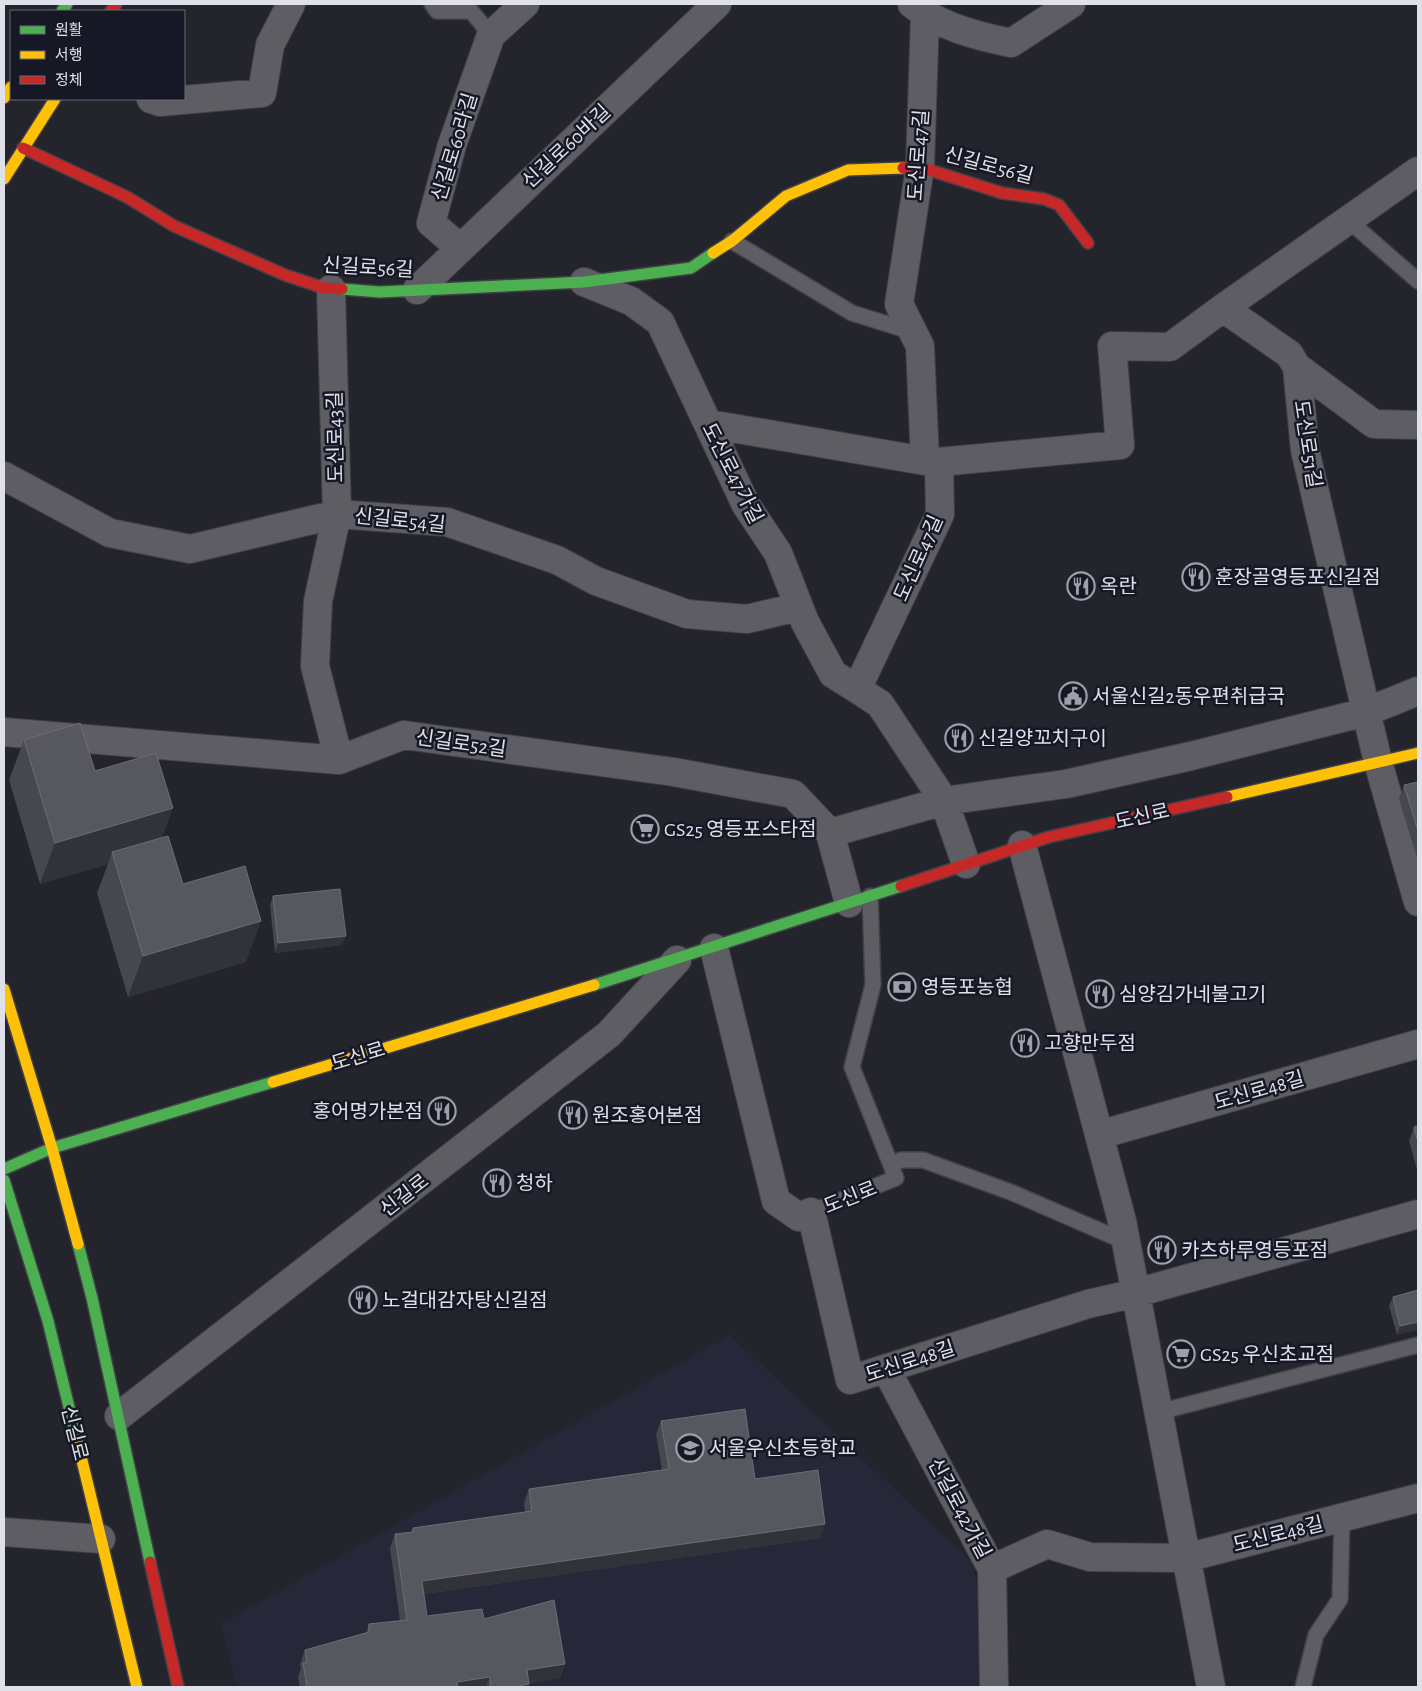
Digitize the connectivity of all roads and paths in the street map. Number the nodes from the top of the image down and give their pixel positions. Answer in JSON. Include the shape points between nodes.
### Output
{"nodes":[{"id":1,"x":291,"y":4,"type":"edge"},
{"id":2,"x":432,"y":4,"type":"edge"},
{"id":3,"x":525,"y":4,"type":"edge"},
{"id":4,"x":717,"y":4,"type":"edge"},
{"id":5,"x":1071,"y":4,"type":"edge"},
{"id":6,"x":918,"y":9,"type":"edge"},
{"id":7,"x":491,"y":35,"type":"junction"},
{"id":8,"x":54,"y":100,"type":"edge"},
{"id":9,"x":154,"y":100,"type":"edge"},
{"id":10,"x":183,"y":100,"type":"edge"},
{"id":11,"x":185,"y":100,"type":"edge"},
{"id":12,"x":23,"y":148,"type":"junction"},
{"id":13,"x":920,"y":167,"type":"junction"},
{"id":14,"x":1418,"y":171,"type":"edge"},
{"id":15,"x":4,"y":179,"type":"edge"},
{"id":16,"x":1348,"y":220,"type":"junction"},
{"id":17,"x":732,"y":241,"type":"junction"},
{"id":18,"x":1088,"y":243,"type":"dead end"},
{"id":19,"x":460,"y":248,"type":"junction"},
{"id":20,"x":1418,"y":281,"type":"edge"},
{"id":21,"x":584,"y":282,"type":"junction"},
{"id":22,"x":332,"y":289,"type":"junction"},
{"id":23,"x":417,"y":290,"type":"junction"},
{"id":24,"x":1223,"y":308,"type":"junction"},
{"id":25,"x":914,"y":332,"type":"junction"},
{"id":26,"x":1297,"y":367,"type":"junction"},
{"id":27,"x":709,"y":424,"type":"junction"},
{"id":28,"x":1418,"y":425,"type":"edge"},
{"id":29,"x":4,"y":476,"type":"edge"},
{"id":30,"x":337,"y":514,"type":"junction"},
{"id":31,"x":798,"y":607,"type":"junction"},
{"id":32,"x":857,"y":689,"type":"junction"},
{"id":33,"x":1418,"y":691,"type":"edge"},
{"id":34,"x":1366,"y":712,"type":"junction"},
{"id":35,"x":4,"y":732,"type":"edge"},
{"id":36,"x":1418,"y":753,"type":"edge"},
{"id":37,"x":339,"y":760,"type":"junction"},
{"id":38,"x":1378,"y":762,"type":"junction"},
{"id":39,"x":944,"y":801,"type":"junction"},
{"id":40,"x":830,"y":833,"type":"junction"},
{"id":41,"x":1022,"y":846,"type":"junction"},
{"id":42,"x":966,"y":864,"type":"junction"},
{"id":43,"x":860,"y":899,"type":"junction"},
{"id":44,"x":1418,"y":902,"type":"edge"},
{"id":45,"x":714,"y":948,"type":"junction"},
{"id":46,"x":677,"y":960,"type":"junction"},
{"id":47,"x":4,"y":989,"type":"edge"},
{"id":48,"x":1418,"y":1044,"type":"edge"},
{"id":49,"x":1099,"y":1135,"type":"junction"},
{"id":50,"x":52,"y":1148,"type":"junction"},
{"id":51,"x":891,"y":1165,"type":"junction"},
{"id":52,"x":4,"y":1169,"type":"edge"},
{"id":53,"x":4,"y":1180,"type":"edge"},
{"id":54,"x":811,"y":1212,"type":"junction"},
{"id":55,"x":1418,"y":1214,"type":"edge"},
{"id":56,"x":1126,"y":1242,"type":"junction"},
{"id":57,"x":1136,"y":1293,"type":"junction"},
{"id":58,"x":1418,"y":1344,"type":"edge"},
{"id":59,"x":886,"y":1369,"type":"junction"},
{"id":60,"x":1159,"y":1412,"type":"junction"},
{"id":61,"x":119,"y":1416,"type":"junction"},
{"id":62,"x":1418,"y":1498,"type":"edge"},
{"id":63,"x":1342,"y":1518,"type":"junction"},
{"id":64,"x":4,"y":1532,"type":"edge"},
{"id":65,"x":101,"y":1538,"type":"junction"},
{"id":66,"x":1186,"y":1558,"type":"junction"},
{"id":67,"x":992,"y":1569,"type":"junction"},
{"id":68,"x":137,"y":1687,"type":"edge"},
{"id":69,"x":178,"y":1687,"type":"edge"},
{"id":70,"x":994,"y":1687,"type":"edge"},
{"id":71,"x":1211,"y":1687,"type":"edge"},
{"id":72,"x":1303,"y":1687,"type":"edge"}],
"edges":[{"from":1,"to":11,"type":"street","via":[[270,45],[262,93]]},
{"from":2,"to":7,"type":"lane","via":[[437,11],[471,11]]},
{"from":3,"to":7,"type":"street","name":"신길로60라길"},
{"from":4,"to":19,"type":"street","name":"신길로60바길"},
{"from":5,"to":6,"type":"street","via":[[1011,43],[981,37]]},
{"from":6,"to":13,"type":"street","name":"도신로47길"},
{"from":7,"to":19,"type":"street","name":"신길로60라길","via":[[452,145],[431,223]]},
{"from":8,"to":12,"type":"main road"},
{"from":9,"to":10,"type":"street"},
{"from":12,"to":15,"type":"main road"},
{"from":12,"to":22,"type":"main road","name":"신길로56길","via":[[127,197],[174,226],[285,276]]},
{"from":13,"to":17,"type":"main road","name":"신길로56길","via":[[848,170],[786,196]]},
{"from":13,"to":18,"type":"main road","name":"신길로56길","via":[[1002,193],[1044,199],[1059,205]]},
{"from":13,"to":25,"type":"street","name":"도신로47길","via":[[899,304]]},
{"from":14,"to":16,"type":"street"},
{"from":16,"to":20,"type":"lane"},
{"from":16,"to":24,"type":"street"},
{"from":17,"to":21,"type":"main road","name":"신길로56길","via":[[691,268]]},
{"from":17,"to":25,"type":"lane","via":[[852,314]]},
{"from":19,"to":23,"type":"street","name":"신길로60바길"},
{"from":21,"to":23,"type":"main road","name":"신길로56길"},
{"from":21,"to":27,"type":"street","name":"도신로47가길","via":[[631,302],[660,322]]},
{"from":22,"to":23,"type":"main road","name":"신길로56길"},
{"from":22,"to":30,"type":"street","name":"도신로43길"},
{"from":24,"to":26,"type":"street","via":[[1289,354]]},
{"from":24,"to":32,"type":"street","name":"도신로47길","via":[[1170,347],[1112,346],[1120,445],[939,462],[940,514]]},
{"from":25,"to":27,"type":"street","name":"도신로47길","via":[[920,346],[925,461]]},
{"from":26,"to":28,"type":"street","via":[[1374,424]]},
{"from":26,"to":34,"type":"street","name":"도신로51길","via":[[1305,450]]},
{"from":27,"to":31,"type":"street","name":"도신로47가길","via":[[746,505],[778,553]]},
{"from":29,"to":30,"type":"street","name":"신길로54길","via":[[110,533],[190,549]]},
{"from":30,"to":31,"type":"street","name":"신길로54길","via":[[447,522],[557,560],[596,581],[687,614],[747,619]]},
{"from":30,"to":37,"type":"street","name":"도신로43길","via":[[318,601],[316,666]]},
{"from":31,"to":32,"type":"street","name":"도신로47가길","via":[[833,674]]},
{"from":32,"to":39,"type":"street","via":[[880,704]]},
{"from":33,"to":34,"type":"street"},
{"from":34,"to":38,"type":"street","name":"도신로51길"},
{"from":34,"to":39,"type":"street","via":[[1066,784]]},
{"from":35,"to":37,"type":"street","name":"신길로52길"},
{"from":36,"to":38,"type":"main road","name":"도신로"},
{"from":37,"to":40,"type":"street","name":"신길로52길","via":[[404,735],[674,772],[794,794]]},
{"from":38,"to":41,"type":"main road","name":"도신로","via":[[1049,837]]},
{"from":38,"to":44,"type":"street","name":"도신로51길"},
{"from":39,"to":40,"type":"street"},
{"from":39,"to":42,"type":"street"},
{"from":40,"to":43,"type":"street","name":"신길로52길"},
{"from":41,"to":42,"type":"main road","name":"도신로"},
{"from":41,"to":49,"type":"street"},
{"from":42,"to":43,"type":"main road","name":"도신로"},
{"from":43,"to":45,"type":"main road","name":"도신로"},
{"from":43,"to":51,"type":"lane","name":"도신로","via":[[873,985],[852,1067]]},
{"from":45,"to":46,"type":"main road","name":"도신로"},
{"from":45,"to":54,"type":"street","name":"도신로","via":[[776,1201],[799,1217]]},
{"from":46,"to":50,"type":"main road","name":"도신로"},
{"from":46,"to":61,"type":"street","name":"신길로","via":[[609,1034]]},
{"from":47,"to":50,"type":"main road"},
{"from":48,"to":49,"type":"street","name":"도신로48길"},
{"from":49,"to":56,"type":"street"},
{"from":50,"to":52,"type":"main road","name":"도신로"},
{"from":50,"to":61,"type":"main road","via":[[90,1289]]},
{"from":51,"to":54,"type":"lane","name":"도신로","via":[[896,1178]]},
{"from":51,"to":56,"type":"lane","via":[[901,1160],[924,1160],[1013,1193]]},
{"from":53,"to":65,"type":"main road","name":"신길로","via":[[48,1321]]},
{"from":54,"to":59,"type":"street","name":"도신로48길","via":[[850,1380]]},
{"from":55,"to":57,"type":"street","name":"도신로48길"},
{"from":56,"to":57,"type":"street"},
{"from":57,"to":59,"type":"street","name":"도신로48길","via":[[1088,1304]]},
{"from":57,"to":60,"type":"street"},
{"from":58,"to":60,"type":"lane"},
{"from":59,"to":67,"type":"street","name":"신길로42가길"},
{"from":60,"to":66,"type":"street"},
{"from":61,"to":69,"type":"main road"},
{"from":62,"to":63,"type":"street","name":"도신로48길"},
{"from":63,"to":66,"type":"street","name":"도신로48길"},
{"from":63,"to":72,"type":"lane","name":"도신로48길","via":[[1340,1599],[1316,1635]]},
{"from":64,"to":65,"type":"street"},
{"from":65,"to":68,"type":"main road","name":"신길로"},
{"from":66,"to":67,"type":"street","name":"도신로48길","via":[[1090,1557],[1047,1544]]},
{"from":66,"to":71,"type":"street"},
{"from":67,"to":70,"type":"street","name":"신길로42가길"}]}
